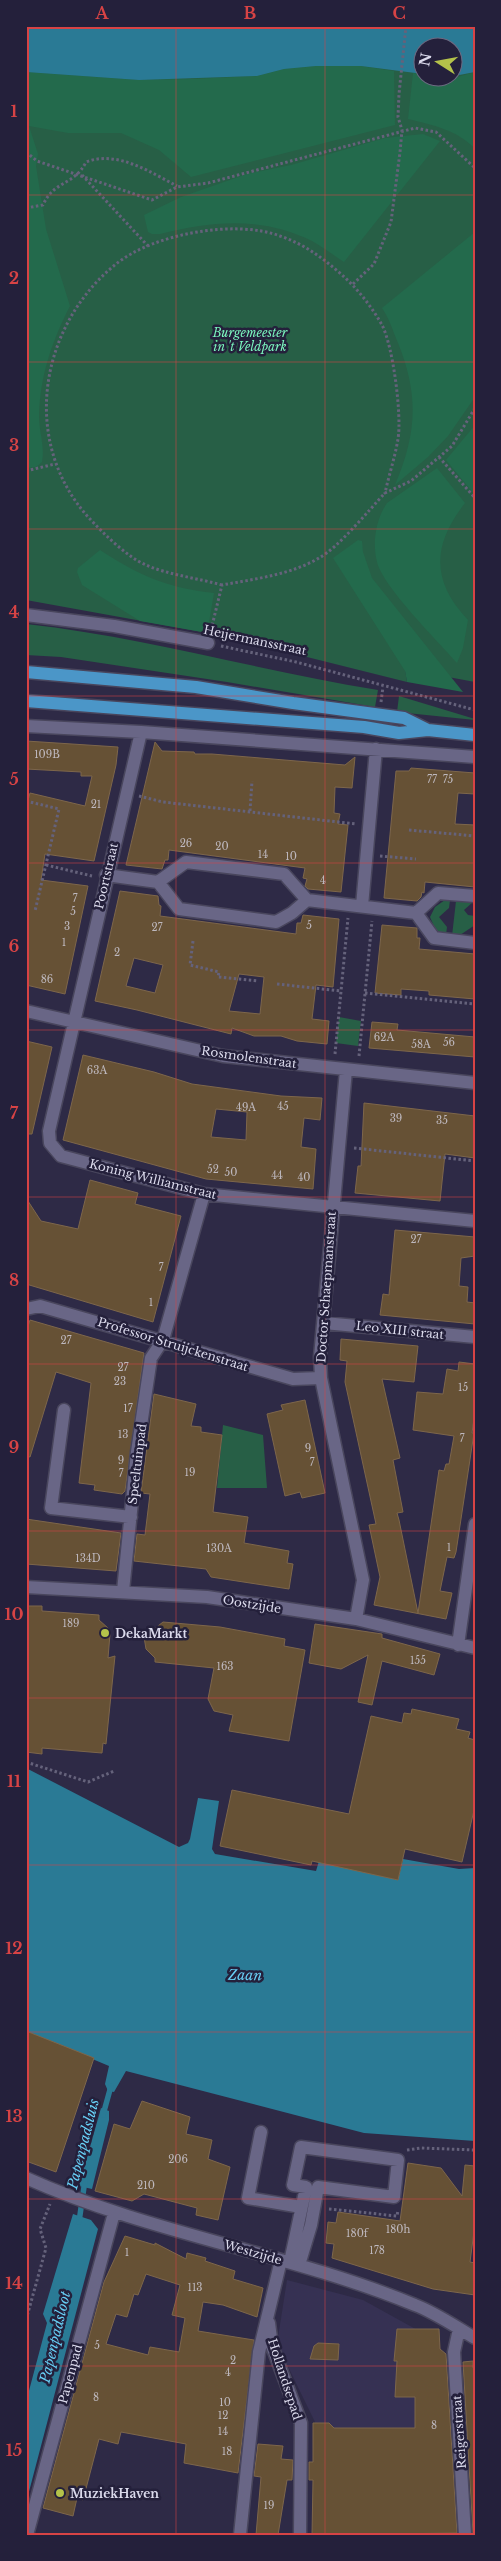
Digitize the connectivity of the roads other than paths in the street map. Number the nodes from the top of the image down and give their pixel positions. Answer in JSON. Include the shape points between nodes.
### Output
{"nodes":[{"id":1,"x":26,"y":615,"type":"edge"},
{"id":2,"x":208,"y":643,"type":"road end"},
{"id":3,"x":26,"y":672,"type":"edge"},
{"id":4,"x":26,"y":701,"type":"edge"},
{"id":5,"x":26,"y":726,"type":"edge"},
{"id":6,"x":428,"y":730,"type":"junction"},
{"id":7,"x":141,"y":732,"type":"junction"},
{"id":8,"x":475,"y":735,"type":"edge"},
{"id":9,"x":376,"y":749,"type":"junction"},
{"id":10,"x":475,"y":757,"type":"edge"},
{"id":11,"x":106,"y":877,"type":"junction"},
{"id":12,"x":158,"y":882,"type":"junction"},
{"id":13,"x":475,"y":896,"type":"edge"},
{"id":14,"x":307,"y":900,"type":"junction"},
{"id":15,"x":362,"y":906,"type":"junction"},
{"id":16,"x":416,"y":913,"type":"junction"},
{"id":17,"x":475,"y":943,"type":"edge"},
{"id":18,"x":26,"y":1011,"type":"edge"},
{"id":19,"x":73,"y":1021,"type":"junction"},
{"id":20,"x":346,"y":1070,"type":"junction"},
{"id":21,"x":475,"y":1084,"type":"edge"},
{"id":22,"x":204,"y":1194,"type":"junction"},
{"id":23,"x":332,"y":1207,"type":"junction"},
{"id":24,"x":475,"y":1221,"type":"edge"},
{"id":25,"x":26,"y":1309,"type":"edge"},
{"id":26,"x":324,"y":1323,"type":"junction"},
{"id":27,"x":475,"y":1337,"type":"edge"},
{"id":28,"x":163,"y":1340,"type":"junction"},
{"id":29,"x":321,"y":1378,"type":"junction"},
{"id":30,"x":64,"y":1410,"type":"dead end"},
{"id":31,"x":131,"y":1517,"type":"junction"},
{"id":32,"x":475,"y":1524,"type":"edge"},
{"id":33,"x":26,"y":1587,"type":"edge"},
{"id":34,"x":123,"y":1591,"type":"junction"},
{"id":35,"x":356,"y":1619,"type":"junction"},
{"id":36,"x":458,"y":1645,"type":"junction"},
{"id":37,"x":475,"y":1648,"type":"edge"},
{"id":38,"x":261,"y":2132,"type":"dead end"},
{"id":39,"x":26,"y":2178,"type":"edge"},
{"id":40,"x":301,"y":2207,"type":"junction"},
{"id":41,"x":114,"y":2213,"type":"junction"},
{"id":42,"x":290,"y":2262,"type":"junction"},
{"id":43,"x":267,"y":2313,"type":"junction"},
{"id":44,"x":460,"y":2329,"type":"junction"},
{"id":45,"x":475,"y":2338,"type":"edge"},
{"id":46,"x":27,"y":2535,"type":"edge"},
{"id":47,"x":240,"y":2535,"type":"edge"},
{"id":48,"x":300,"y":2535,"type":"edge"},
{"id":49,"x":465,"y":2535,"type":"edge"}],
"edges":[{"from":1,"to":2,"type":"street","name":"Heijermansstraat","via":[[114,626]]},
{"from":3,"to":6,"type":"main road","via":[[196,687],[404,718]]},
{"from":4,"to":6,"type":"main road","via":[[364,727],[399,733]]},
{"from":5,"to":7,"type":"street"},
{"from":6,"to":8,"type":"main road"},
{"from":7,"to":9,"type":"street"},
{"from":7,"to":11,"type":"street","name":"Poortstraat"},
{"from":9,"to":10,"type":"street"},
{"from":9,"to":15,"type":"street"},
{"from":11,"to":12,"type":"street"},
{"from":11,"to":19,"type":"street","name":"Poortstraat"},
{"from":12,"to":14,"type":"street","via":[[186,862],[284,874]]},
{"from":12,"to":14,"type":"street","via":[[179,909],[276,922]]},
{"from":13,"to":16,"type":"street","via":[[438,893]]},
{"from":14,"to":15,"type":"street"},
{"from":15,"to":16,"type":"street"},
{"from":16,"to":17,"type":"street","via":[[434,938]]},
{"from":18,"to":19,"type":"street","name":"Rosmolenstraat"},
{"from":19,"to":20,"type":"street","name":"Rosmolenstraat","via":[[223,1056]]},
{"from":19,"to":22,"type":"street","name":"Koning Williamstraat","via":[[49,1131],[50,1143],[61,1156]]},
{"from":20,"to":21,"type":"street","name":"Rosmolenstraat"},
{"from":20,"to":23,"type":"street","name":"Doctor Schaepmanstraat"},
{"from":22,"to":23,"type":"street","name":"Koning Williamstraat"},
{"from":22,"to":28,"type":"street","name":"Speeltuinpad"},
{"from":23,"to":24,"type":"street","name":"Koning Williamstraat"},
{"from":23,"to":26,"type":"street","name":"Doctor Schaepmanstraat"},
{"from":25,"to":28,"type":"street","name":"Professor Struijckenstraat","via":[[40,1306]]},
{"from":26,"to":27,"type":"street","name":"Leo XIII straat"},
{"from":26,"to":29,"type":"street","name":"Doctor Schaepmanstraat"},
{"from":28,"to":29,"type":"street","name":"Professor Struijckenstraat","via":[[293,1380]]},
{"from":28,"to":31,"type":"street","name":"Speeltuinpad","via":[[151,1358]]},
{"from":29,"to":35,"type":"street","name":"Doctor Schaepmanstraat","via":[[364,1580]]},
{"from":30,"to":31,"type":"street","via":[[51,1508]]},
{"from":31,"to":34,"type":"street","name":"Speeltuinpad"},
{"from":32,"to":36,"type":"street"},
{"from":33,"to":34,"type":"street","name":"Oostzijde"},
{"from":34,"to":35,"type":"street","name":"Oostzijde","via":[[207,1597]]},
{"from":35,"to":36,"type":"street","name":"Oostzijde"},
{"from":36,"to":37,"type":"street","name":"Oostzijde"},
{"from":38,"to":40,"type":"street","via":[[248,2198]]},
{"from":39,"to":41,"type":"street","name":"Westzijde"},
{"from":40,"to":42,"type":"street"},
{"from":40,"to":42,"type":"street","via":[[306,2187],[293,2186],[301,2147],[398,2160],[394,2197],[318,2188],[311,2225]]},
{"from":41,"to":42,"type":"street","name":"Westzijde"},
{"from":41,"to":46,"type":"street","name":"Papenpad"},
{"from":42,"to":43,"type":"street","name":"Hollandsepad"},
{"from":42,"to":44,"type":"street","name":"Westzijde","via":[[417,2305]]},
{"from":43,"to":47,"type":"street","name":"Hollandsepad","via":[[259,2352]]},
{"from":43,"to":48,"type":"street","name":"Hollandsepad","via":[[272,2346],[300,2422]]},
{"from":44,"to":45,"type":"street","name":"Westzijde"},
{"from":44,"to":49,"type":"street","name":"Reigerstraat","via":[[454,2352]]}]}
